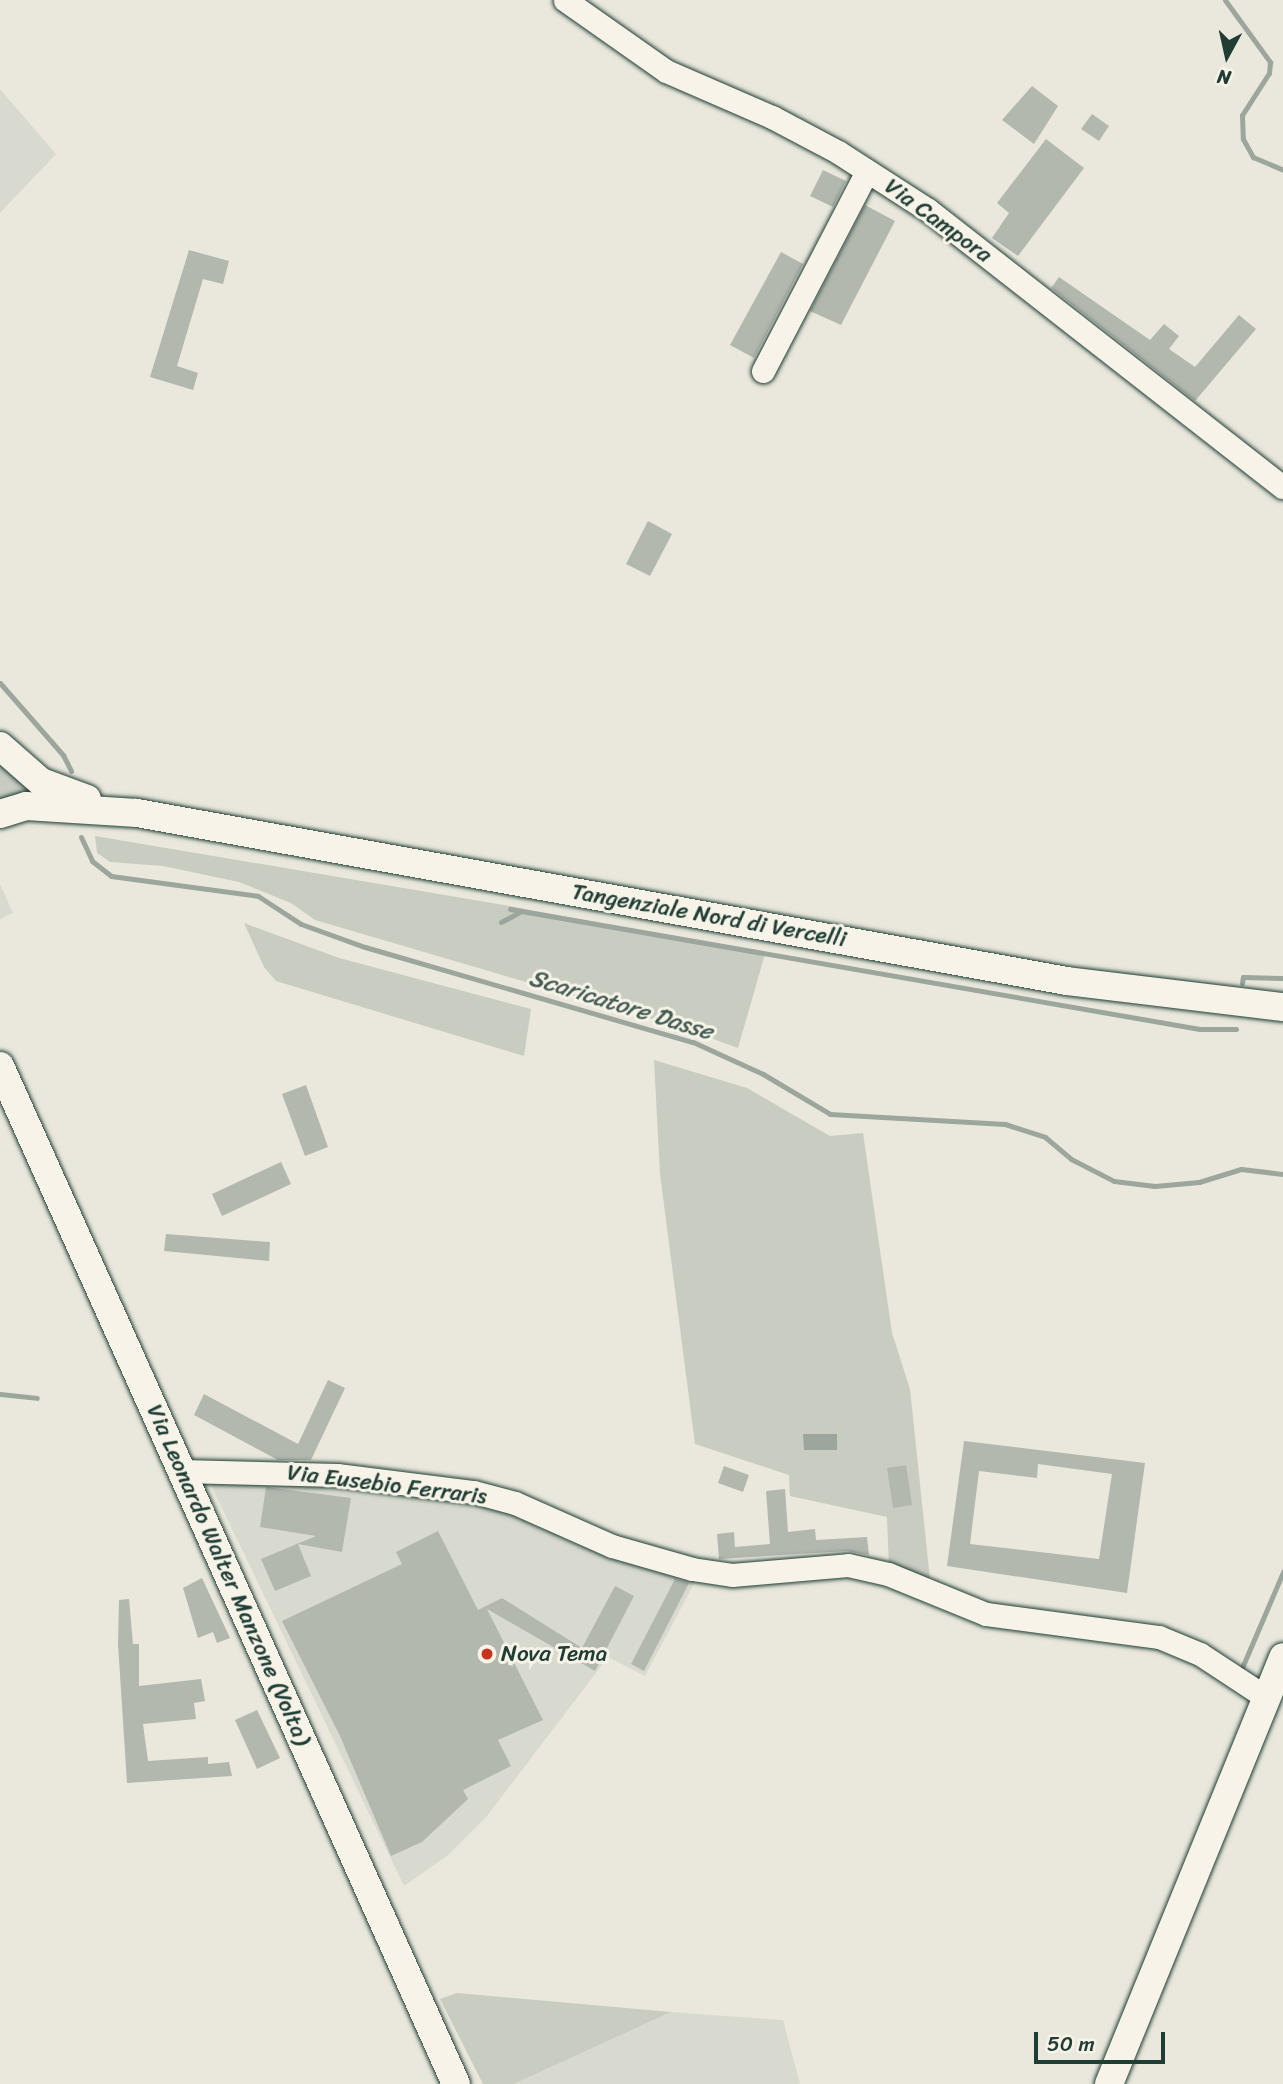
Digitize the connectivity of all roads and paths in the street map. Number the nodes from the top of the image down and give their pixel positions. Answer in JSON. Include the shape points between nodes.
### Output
{"nodes":[{"id":1,"x":565,"y":0,"type":"edge"},
{"id":2,"x":867,"y":171,"type":"junction"},
{"id":3,"x":763,"y":371,"type":"dead end"},
{"id":4,"x":1283,"y":487,"type":"edge"},
{"id":5,"x":0,"y":746,"type":"edge"},
{"id":6,"x":137,"y":813,"type":"junction"},
{"id":7,"x":0,"y":814,"type":"edge"},
{"id":8,"x":1283,"y":1007,"type":"edge"},
{"id":9,"x":0,"y":1066,"type":"edge"},
{"id":10,"x":181,"y":1471,"type":"junction"},
{"id":11,"x":1283,"y":1657,"type":"edge"},
{"id":12,"x":1266,"y":1698,"type":"junction"},
{"id":13,"x":456,"y":2084,"type":"edge"},
{"id":14,"x":1109,"y":2084,"type":"edge"}],
"edges":[{"from":1,"to":2,"type":"street","name":"Via Campora","via":[[666,71],[772,117]]},
{"from":2,"to":3,"type":"street"},
{"from":2,"to":4,"type":"street","name":"Via Campora","via":[[928,209]]},
{"from":5,"to":6,"type":"main road","name":"Tangenziale Nord di Vercelli","via":[[41,782]]},
{"from":6,"to":7,"type":"main road","name":"Tangenziale Nord di Vercelli","via":[[26,806]]},
{"from":6,"to":8,"type":"main road","name":"Tangenziale Nord di Vercelli","via":[[1067,981]]},
{"from":9,"to":10,"type":"main road","name":"Via Leonardo Walter Manzone (Volta)"},
{"from":10,"to":12,"type":"street","name":"Via Eusebio Ferraris","via":[[337,1475],[474,1492],[515,1503],[612,1546],[732,1575],[848,1565],[888,1574],[986,1614],[1159,1637],[1200,1654]]},
{"from":10,"to":13,"type":"main road","name":"Via Leonardo Walter Manzone (Volta)"},
{"from":11,"to":12,"type":"main road"},
{"from":12,"to":14,"type":"main road"}]}
